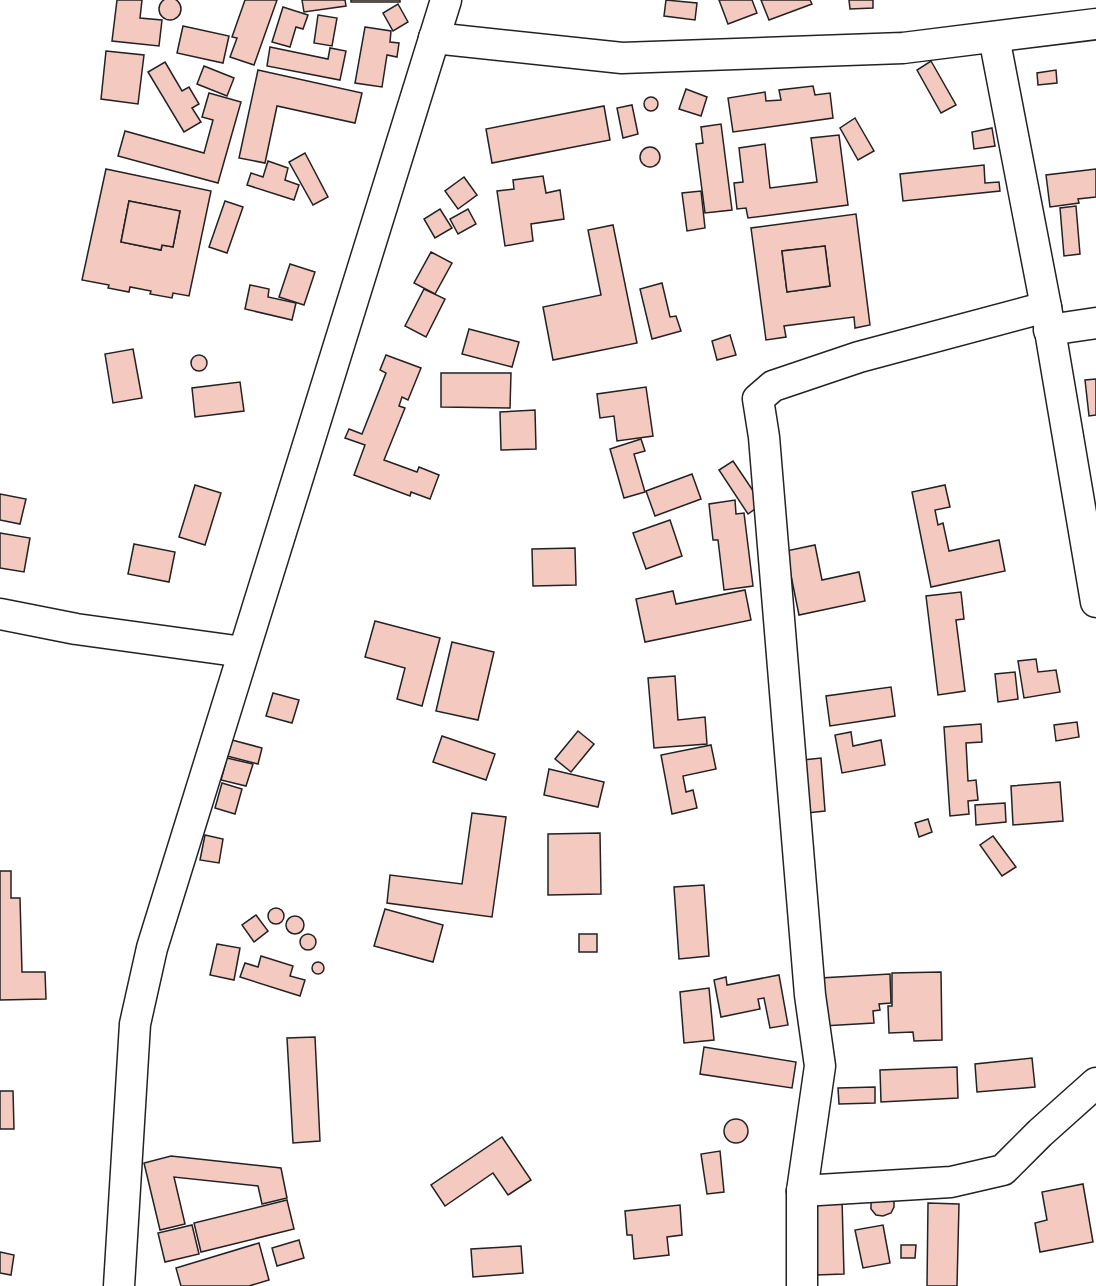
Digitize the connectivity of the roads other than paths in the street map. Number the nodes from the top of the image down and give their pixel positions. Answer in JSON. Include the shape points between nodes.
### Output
{"nodes":[{"id":1,"x":447,"y":0,"type":"edge"},
{"id":2,"x":1096,"y":24,"type":"edge"},
{"id":3,"x":434,"y":38,"type":"junction"},
{"id":4,"x":994,"y":38,"type":"junction"},
{"id":5,"x":1048,"y":319,"type":"junction"},
{"id":6,"x":1096,"y":323,"type":"edge"},
{"id":7,"x":1096,"y":602,"type":"edge"},
{"id":8,"x":0,"y":614,"type":"edge"},
{"id":9,"x":243,"y":652,"type":"junction"},
{"id":10,"x":1096,"y":1083,"type":"edge"},
{"id":11,"x":802,"y":1191,"type":"junction"},
{"id":12,"x":118,"y":1286,"type":"edge"},
{"id":13,"x":802,"y":1286,"type":"edge"}],
"edges":[{"from":1,"to":3,"type":"street"},
{"from":2,"to":4,"type":"street"},
{"from":3,"to":4,"type":"street","via":[[622,58],[903,48]]},
{"from":3,"to":9,"type":"street"},
{"from":4,"to":5,"type":"street"},
{"from":5,"to":6,"type":"street"},
{"from":5,"to":7,"type":"street"},
{"from":5,"to":11,"type":"street","via":[[859,357],[773,386],[758,399],[810,995],[820,1066]]},
{"from":8,"to":9,"type":"street","via":[[76,629]]},
{"from":9,"to":12,"type":"street","via":[[152,948],[135,1024]]},
{"from":10,"to":11,"type":"street","via":[[1003,1170],[951,1182]]},
{"from":11,"to":13,"type":"street"}]}
